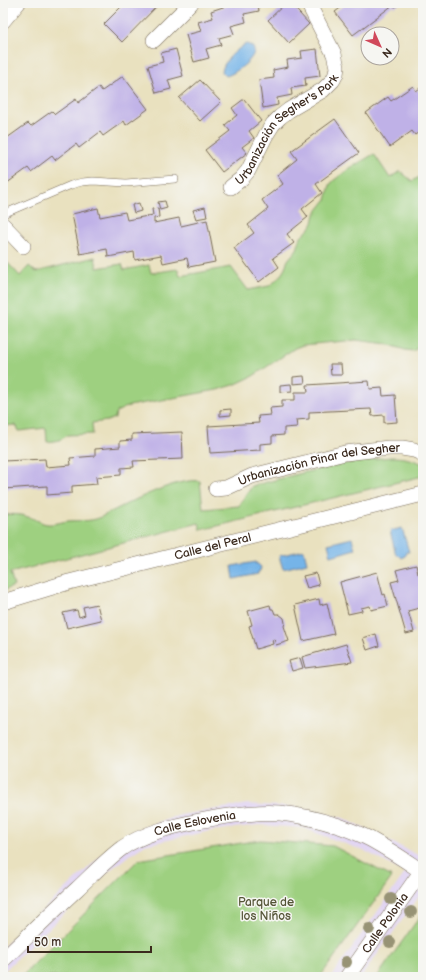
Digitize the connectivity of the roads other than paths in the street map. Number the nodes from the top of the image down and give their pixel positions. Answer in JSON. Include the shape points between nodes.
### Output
{"nodes":[{"id":1,"x":18,"y":3,"type":"edge"},
{"id":2,"x":191,"y":3,"type":"edge"},
{"id":3,"x":308,"y":3,"type":"edge"},
{"id":4,"x":3,"y":21,"type":"edge"},
{"id":5,"x":154,"y":40,"type":"dead end"},
{"id":6,"x":174,"y":179,"type":"dead end"},
{"id":7,"x":231,"y":187,"type":"dead end"},
{"id":8,"x":3,"y":214,"type":"edge"},
{"id":9,"x":3,"y":225,"type":"edge"},
{"id":10,"x":23,"y":246,"type":"dead end"},
{"id":11,"x":423,"y":454,"type":"edge"},
{"id":12,"x":216,"y":489,"type":"dead end"},
{"id":13,"x":423,"y":494,"type":"edge"},
{"id":14,"x":3,"y":602,"type":"edge"},
{"id":15,"x":422,"y":870,"type":"edge"},
{"id":16,"x":3,"y":960,"type":"edge"},
{"id":17,"x":347,"y":977,"type":"edge"}],
"edges":[{"from":1,"to":4,"type":"street"},
{"from":2,"to":5,"type":"street"},
{"from":3,"to":7,"type":"street","name":"Urbanización Segher's Park","via":[[334,54],[336,74],[323,90],[289,110],[273,124],[248,171]]},
{"from":6,"to":8,"type":"lane","via":[[126,183],[93,180],[82,182]]},
{"from":9,"to":10,"type":"street"},
{"from":11,"to":12,"type":"street","name":"Urbanización Pinar del Segher","via":[[402,448],[345,454],[252,476],[226,488]]},
{"from":13,"to":14,"type":"street","name":"Calle del Peral","via":[[69,582]]},
{"from":15,"to":16,"type":"street","name":"Calle Eslovenia","via":[[352,831],[304,816],[256,813],[190,823],[162,830],[122,848]]},
{"from":15,"to":17,"type":"street","name":"Calle Polonia"}]}
